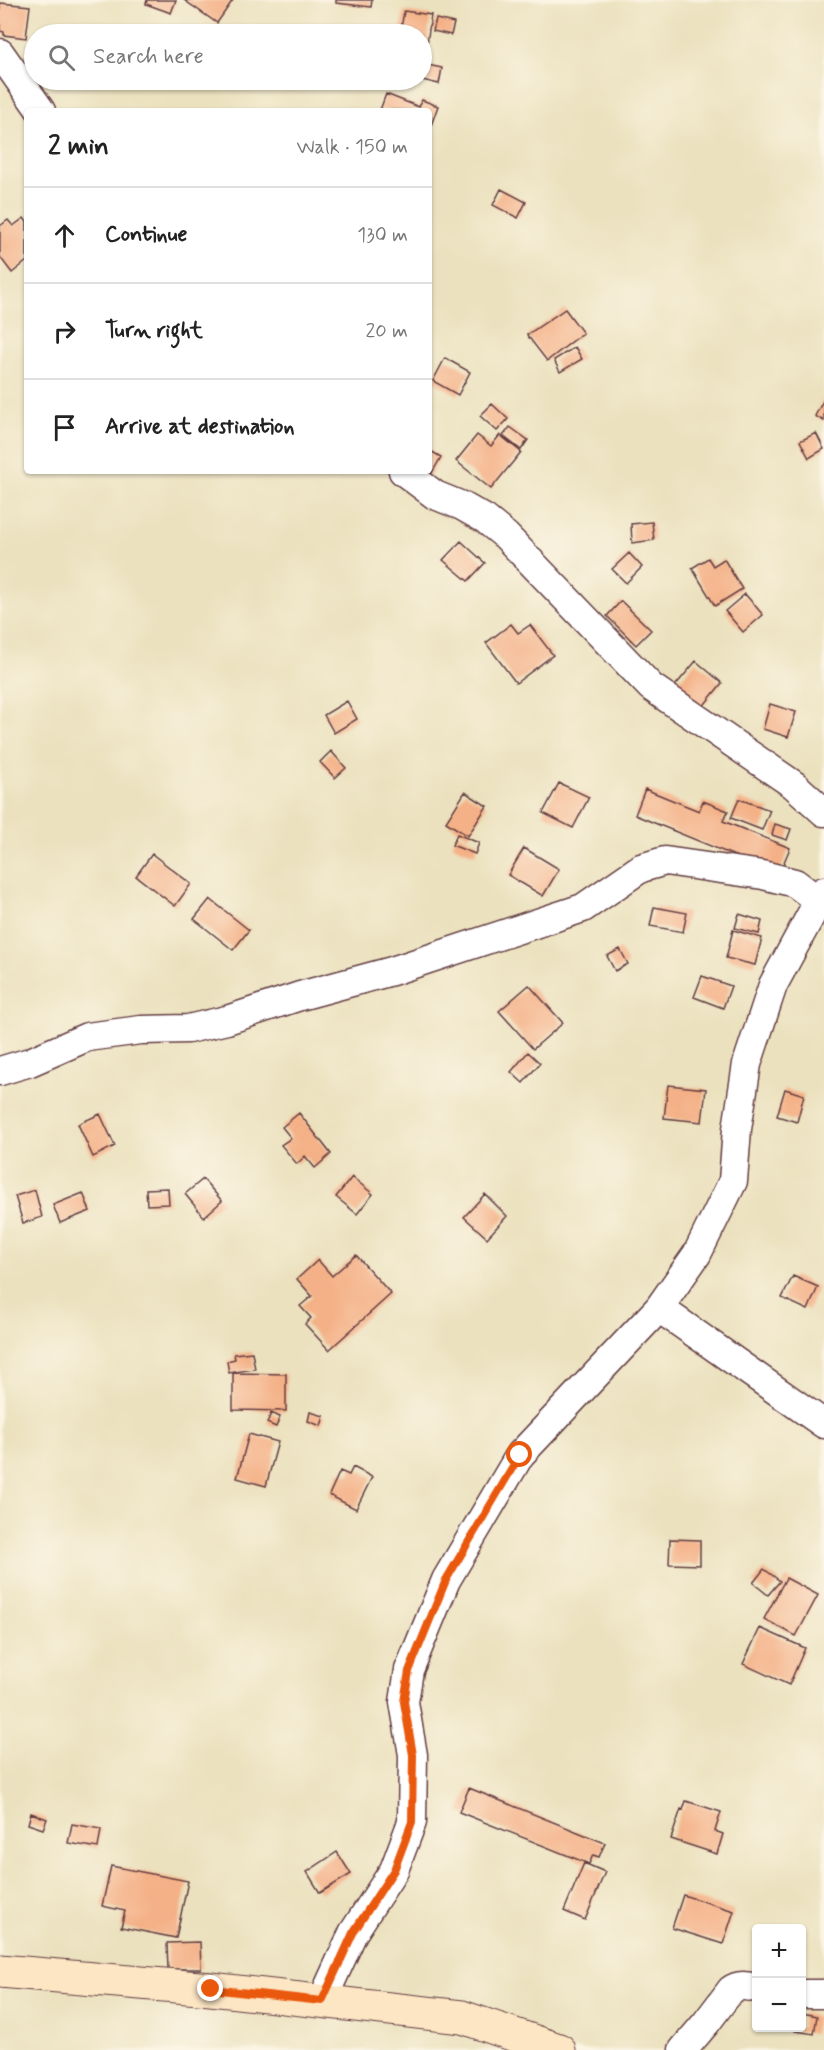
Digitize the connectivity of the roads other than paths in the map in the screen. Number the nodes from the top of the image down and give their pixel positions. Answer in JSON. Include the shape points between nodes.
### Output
{"nodes":[{"id":1,"x":4,"y":67,"type":"edge"},
{"id":2,"x":38,"y":108,"type":"edge"},
{"id":3,"x":407,"y":474,"type":"edge"},
{"id":4,"x":824,"y":812,"type":"edge"},
{"id":5,"x":822,"y":899,"type":"edge"},
{"id":6,"x":0,"y":1071,"type":"edge"},
{"id":7,"x":659,"y":1308,"type":"junction"},
{"id":8,"x":824,"y":1424,"type":"edge"},
{"id":9,"x":0,"y":1971,"type":"edge"},
{"id":10,"x":752,"y":1988,"type":"edge"},
{"id":11,"x":806,"y":1994,"type":"edge"},
{"id":12,"x":824,"y":1994,"type":"edge"},
{"id":13,"x":322,"y":2001,"type":"junction"},
{"id":14,"x":559,"y":2050,"type":"edge"},
{"id":15,"x":683,"y":2050,"type":"edge"}],
"edges":[{"from":1,"to":2,"type":"street"},
{"from":3,"to":4,"type":"street","via":[[435,495],[485,519],[506,536],[651,687],[794,785]]},
{"from":5,"to":6,"type":"street","via":[[795,883],[763,875],[665,861],[641,867],[583,908],[392,970],[188,1029],[87,1036]]},
{"from":5,"to":7,"type":"street","via":[[773,985],[747,1064],[733,1181],[697,1254]]},
{"from":7,"to":8,"type":"street"},
{"from":7,"to":13,"type":"street","via":[[520,1455],[446,1580],[409,1671],[404,1702],[413,1755],[412,1822],[394,1870],[353,1933]]},
{"from":9,"to":13,"type":"street"},
{"from":10,"to":15,"type":"street","via":[[736,1986],[731,1990]]},
{"from":11,"to":12,"type":"street"},
{"from":13,"to":14,"type":"street","via":[[462,2017]]}]}
